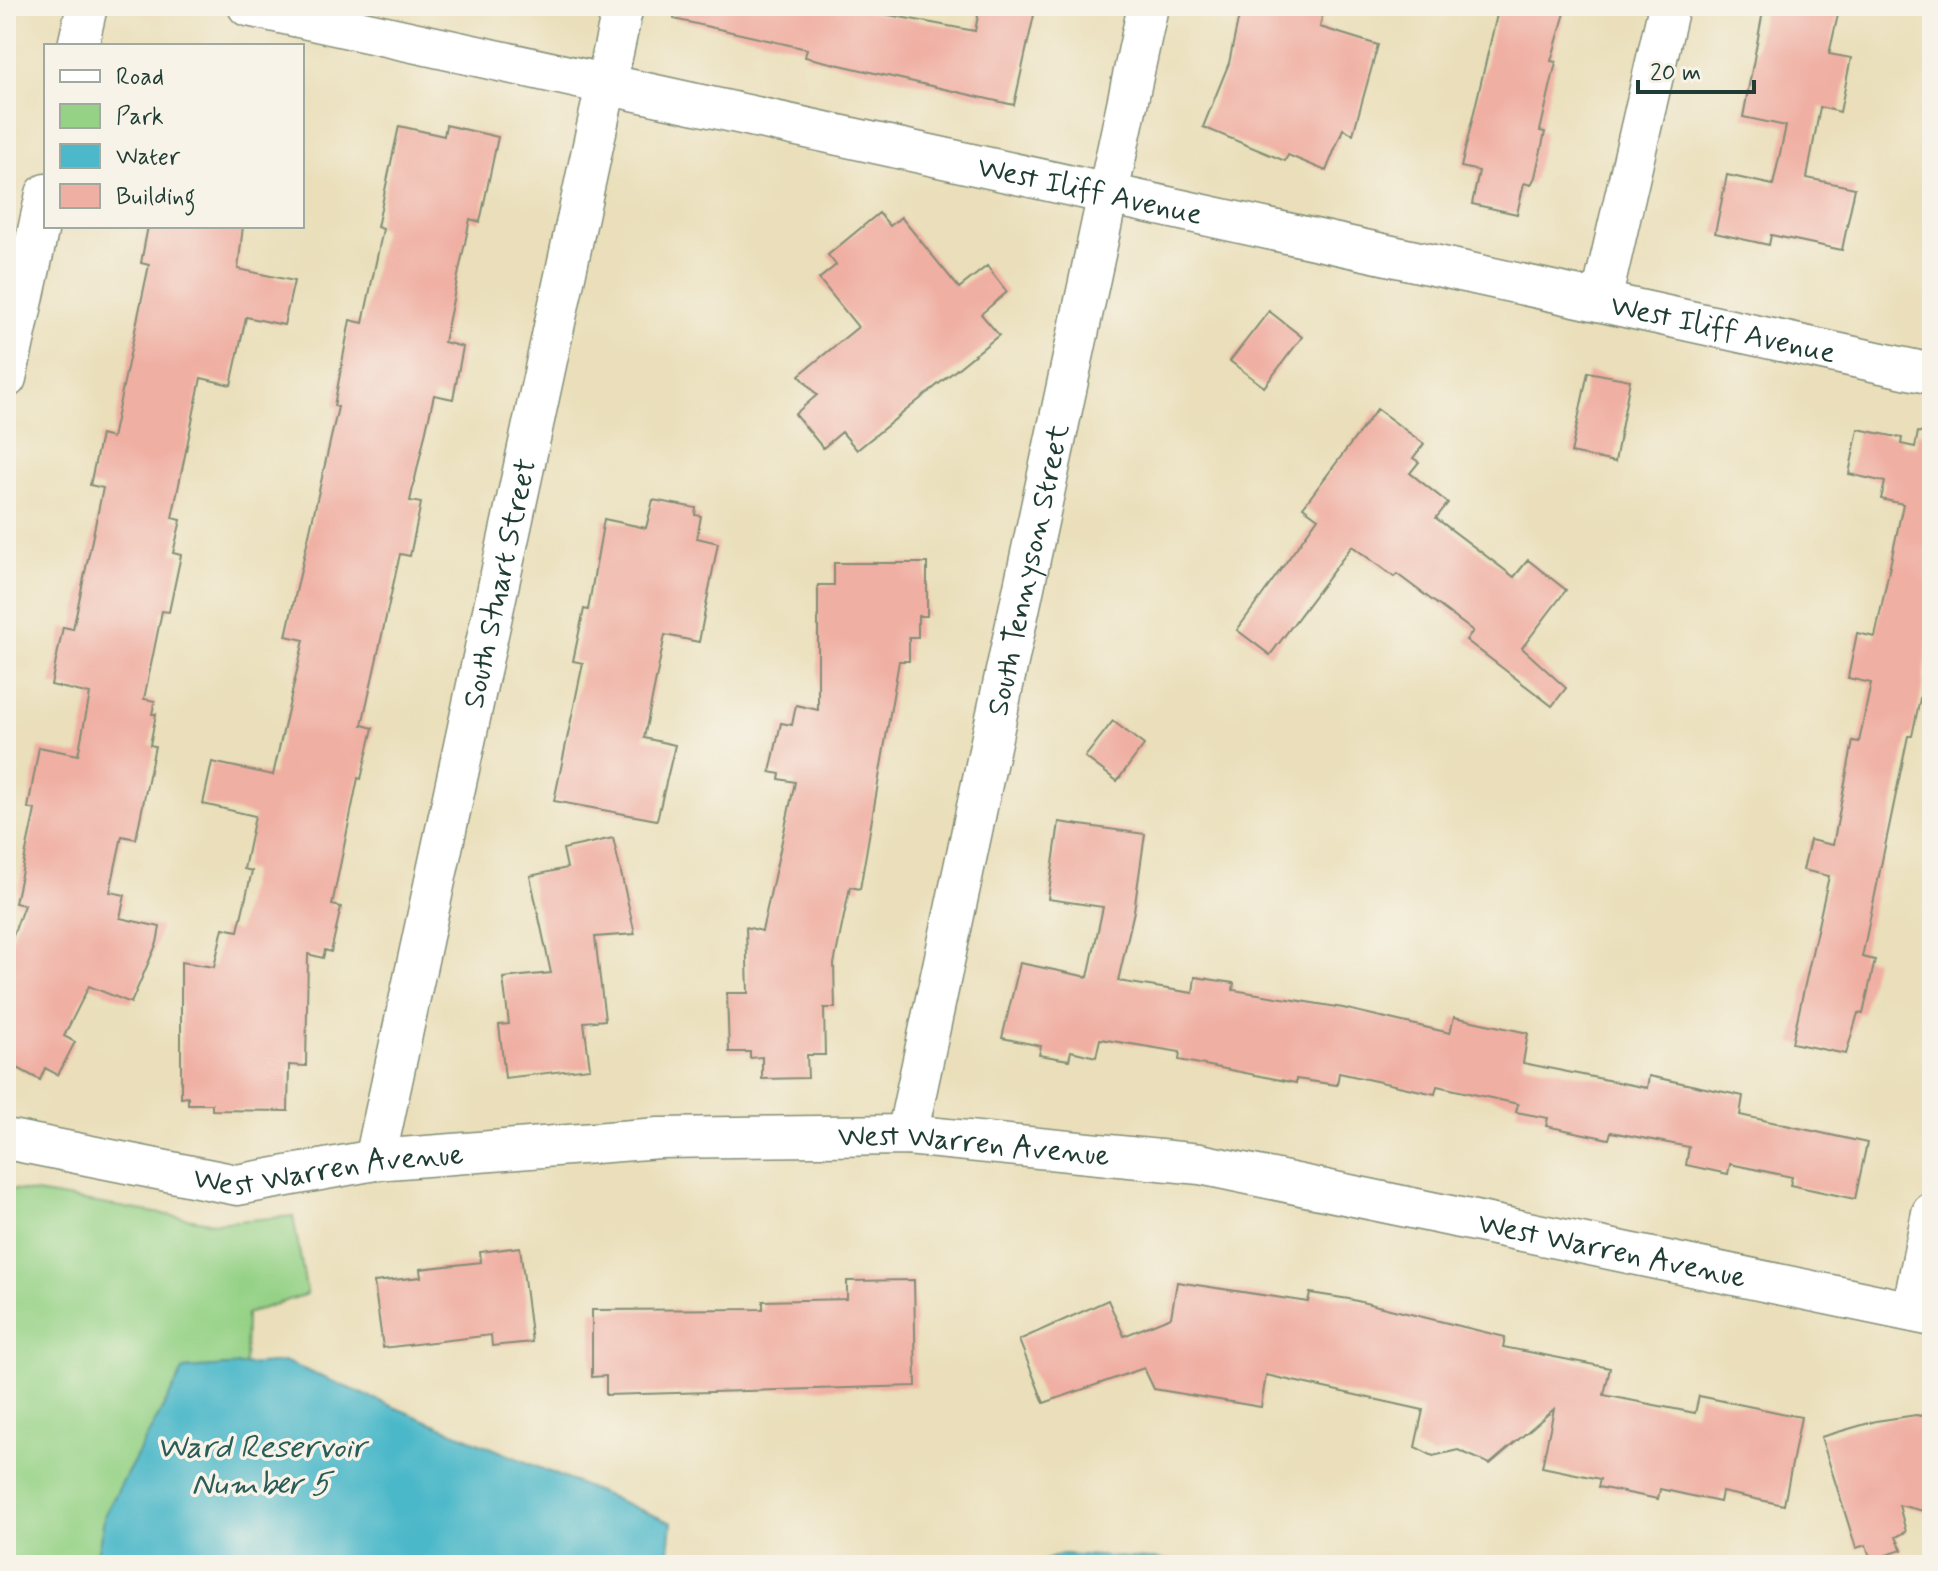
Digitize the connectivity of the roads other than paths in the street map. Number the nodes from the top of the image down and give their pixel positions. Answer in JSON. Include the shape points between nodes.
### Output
{"nodes":[{"id":1,"x":87,"y":6,"type":"edge"},
{"id":2,"x":248,"y":6,"type":"edge"},
{"id":3,"x":623,"y":6,"type":"edge"},
{"id":4,"x":1148,"y":6,"type":"edge"},
{"id":5,"x":1669,"y":6,"type":"edge"},
{"id":6,"x":78,"y":44,"type":"edge"},
{"id":7,"x":606,"y":84,"type":"junction"},
{"id":8,"x":1105,"y":193,"type":"junction"},
{"id":9,"x":44,"y":203,"type":"edge"},
{"id":10,"x":1601,"y":301,"type":"junction"},
{"id":11,"x":1932,"y":374,"type":"edge"},
{"id":12,"x":6,"y":378,"type":"edge"},
{"id":13,"x":907,"y":1135,"type":"junction"},
{"id":14,"x":6,"y":1139,"type":"edge"},
{"id":15,"x":375,"y":1160,"type":"junction"},
{"id":16,"x":1932,"y":1213,"type":"edge"},
{"id":17,"x":1922,"y":1314,"type":"edge"}],
"edges":[{"from":1,"to":6,"type":"street"},
{"from":2,"to":7,"type":"street","name":"West Iliff Avenue"},
{"from":3,"to":7,"type":"street","name":"South Stuart Street"},
{"from":4,"to":8,"type":"street","name":"South Tennyson Street"},
{"from":5,"to":10,"type":"street"},
{"from":7,"to":8,"type":"street","name":"West Iliff Avenue"},
{"from":7,"to":15,"type":"street","name":"South Stuart Street"},
{"from":8,"to":10,"type":"street","name":"West Iliff Avenue"},
{"from":8,"to":13,"type":"street","name":"South Tennyson Street"},
{"from":9,"to":12,"type":"street"},
{"from":10,"to":11,"type":"street","name":"West Iliff Avenue"},
{"from":13,"to":15,"type":"street","name":"West Warren Avenue","via":[[659,1138]]},
{"from":13,"to":17,"type":"street","name":"West Warren Avenue","via":[[1200,1164]]},
{"from":14,"to":15,"type":"street","name":"West Warren Avenue","via":[[237,1185]]},
{"from":16,"to":17,"type":"street"}]}
